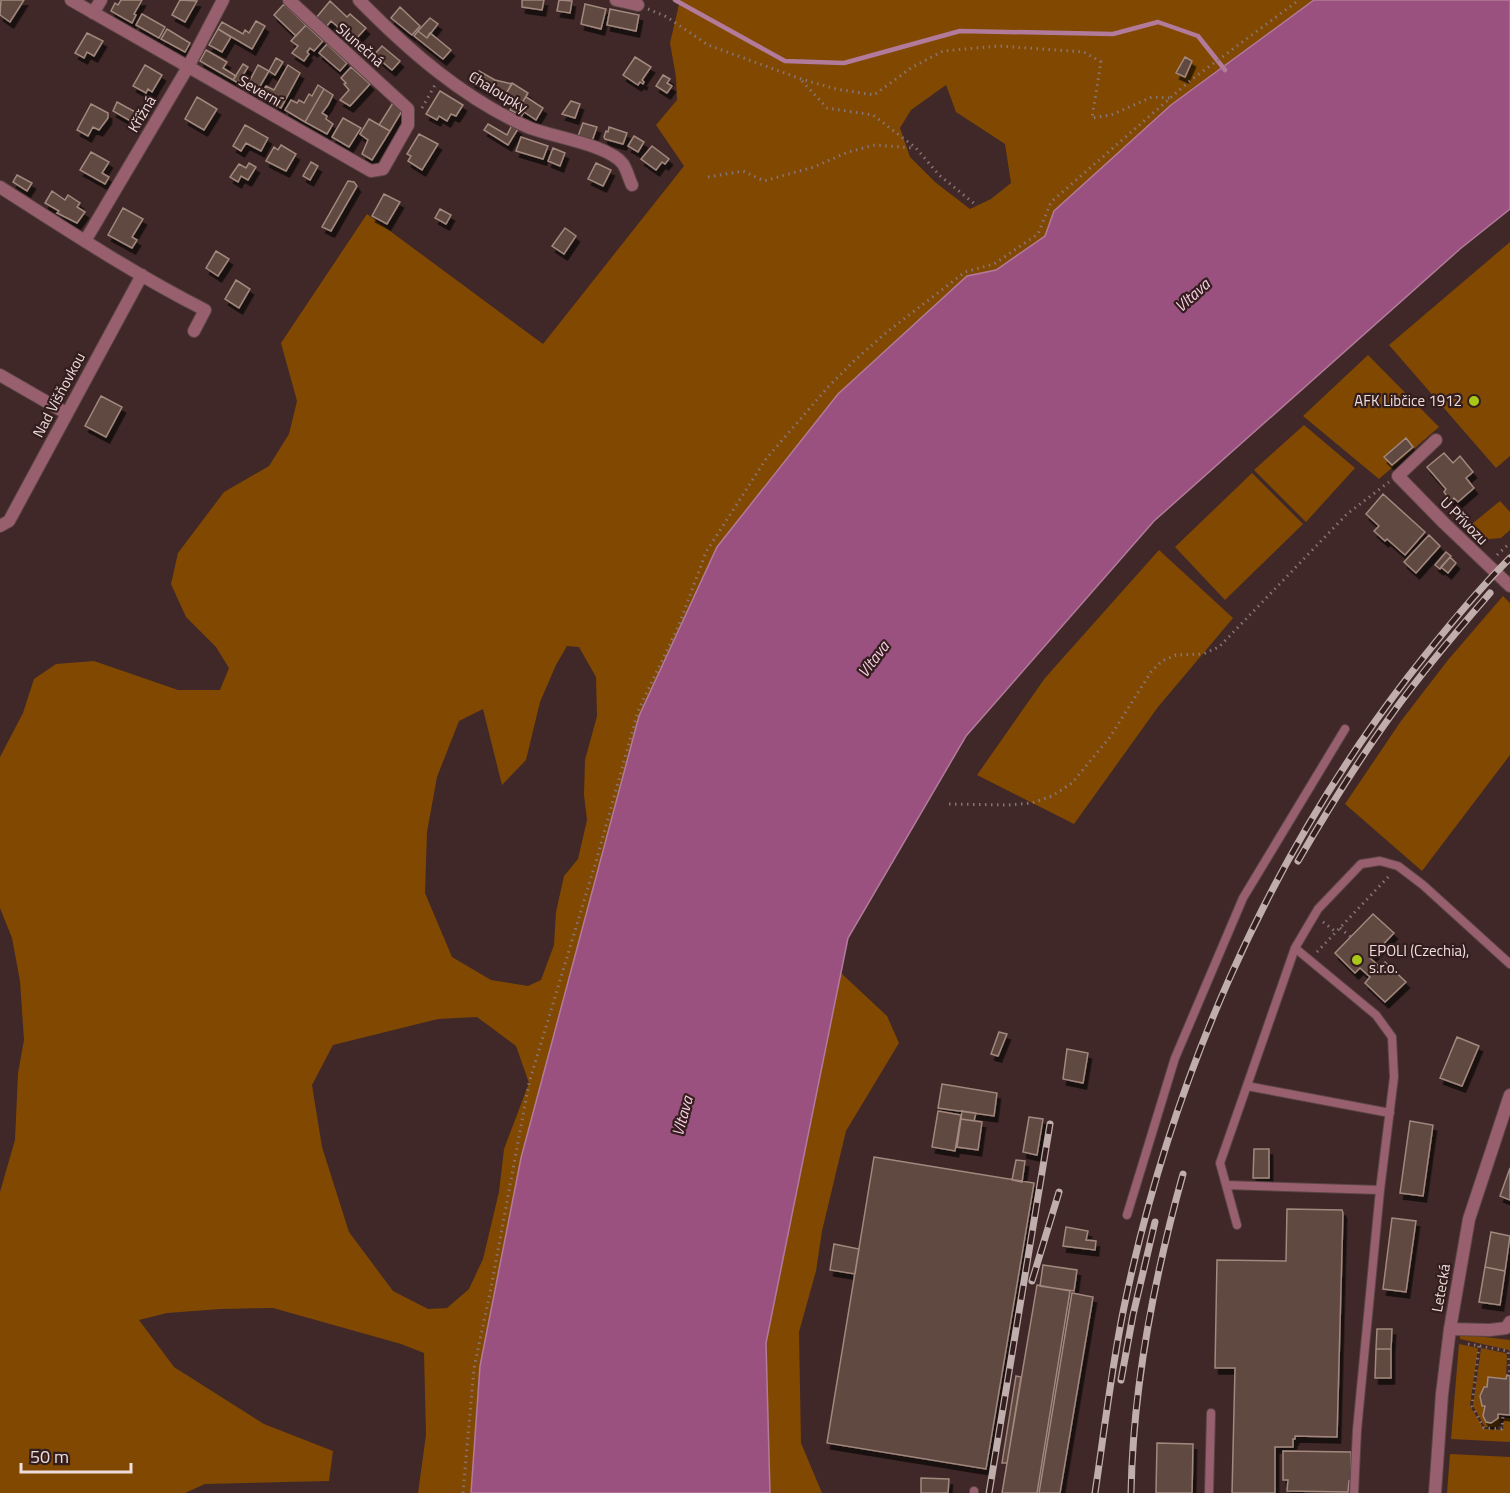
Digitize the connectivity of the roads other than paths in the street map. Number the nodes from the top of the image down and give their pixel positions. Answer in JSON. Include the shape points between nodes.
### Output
{"nodes":[{"id":1,"x":71,"y":0,"type":"edge"},
{"id":2,"x":101,"y":0,"type":"edge"},
{"id":3,"x":223,"y":0,"type":"edge"},
{"id":4,"x":289,"y":0,"type":"edge"},
{"id":5,"x":358,"y":0,"type":"edge"},
{"id":6,"x":616,"y":0,"type":"edge"},
{"id":7,"x":638,"y":5,"type":"road end"},
{"id":8,"x":93,"y":14,"type":"junction"},
{"id":9,"x":188,"y":67,"type":"junction"},
{"id":10,"x":409,"y":114,"type":"joint"},
{"id":11,"x":632,"y":185,"type":"dead end"},
{"id":12,"x":0,"y":187,"type":"edge"},
{"id":13,"x":85,"y":241,"type":"junction"},
{"id":14,"x":142,"y":275,"type":"junction"},
{"id":15,"x":194,"y":331,"type":"dead end"},
{"id":16,"x":0,"y":375,"type":"edge"},
{"id":17,"x":66,"y":412,"type":"junction"},
{"id":18,"x":1436,"y":440,"type":"dead end"},
{"id":19,"x":0,"y":526,"type":"edge"},
{"id":20,"x":1510,"y":586,"type":"edge"},
{"id":21,"x":1344,"y":729,"type":"dead end"},
{"id":22,"x":1295,"y":948,"type":"junction"},
{"id":23,"x":1510,"y":964,"type":"edge"},
{"id":24,"x":1247,"y":1086,"type":"junction"},
{"id":25,"x":1510,"y":1095,"type":"edge"},
{"id":26,"x":1390,"y":1113,"type":"junction"},
{"id":27,"x":1226,"y":1185,"type":"junction"},
{"id":28,"x":1380,"y":1190,"type":"junction"},
{"id":29,"x":1127,"y":1215,"type":"dead end"},
{"id":30,"x":1237,"y":1225,"type":"dead end"},
{"id":31,"x":1510,"y":1322,"type":"edge"},
{"id":32,"x":1449,"y":1335,"type":"junction"},
{"id":33,"x":1211,"y":1413,"type":"dead end"},
{"id":34,"x":1209,"y":1493,"type":"edge"},
{"id":35,"x":1354,"y":1493,"type":"edge"},
{"id":36,"x":1435,"y":1493,"type":"edge"}],
"edges":[{"from":1,"to":8,"type":"street","name":"Severní"},
{"from":2,"to":8,"type":"street"},
{"from":3,"to":9,"type":"street","name":"Křížná"},
{"from":4,"to":10,"type":"street","name":"Slunečná","via":[[403,103]]},
{"from":5,"to":11,"type":"street","name":"Chaloupky","via":[[438,72],[492,109],[531,128],[608,152],[623,164]]},
{"from":6,"to":7,"type":"street"},
{"from":8,"to":9,"type":"street","name":"Severní"},
{"from":9,"to":10,"type":"street","name":"Severní","via":[[371,171],[383,169],[408,124]]},
{"from":9,"to":13,"type":"street","name":"Křížná"},
{"from":12,"to":13,"type":"street"},
{"from":13,"to":14,"type":"street"},
{"from":14,"to":15,"type":"street","via":[[205,310]]},
{"from":14,"to":17,"type":"street","name":"Nad Višňovkou"},
{"from":16,"to":17,"type":"street"},
{"from":17,"to":19,"type":"street","name":"Nad Višňovkou","via":[[9,521]]},
{"from":18,"to":20,"type":"street","name":"U Přívozu","via":[[1398,476]]},
{"from":21,"to":29,"type":"lane","via":[[1244,898],[1175,1058]]},
{"from":22,"to":23,"type":"lane","via":[[1317,909],[1361,864],[1380,861],[1398,866],[1423,885]]},
{"from":22,"to":24,"type":"lane"},
{"from":22,"to":26,"type":"lane","via":[[1376,1015],[1392,1038],[1394,1077]]},
{"from":24,"to":26,"type":"lane"},
{"from":24,"to":27,"type":"lane","via":[[1220,1163]]},
{"from":25,"to":32,"type":"street","name":"Letecká","via":[[1469,1219]]},
{"from":26,"to":28,"type":"lane"},
{"from":27,"to":28,"type":"lane"},
{"from":27,"to":30,"type":"lane"},
{"from":28,"to":35,"type":"lane"},
{"from":31,"to":32,"type":"street","via":[[1506,1328]]},
{"from":32,"to":36,"type":"street","name":"Letecká"},
{"from":33,"to":34,"type":"lane"}]}
